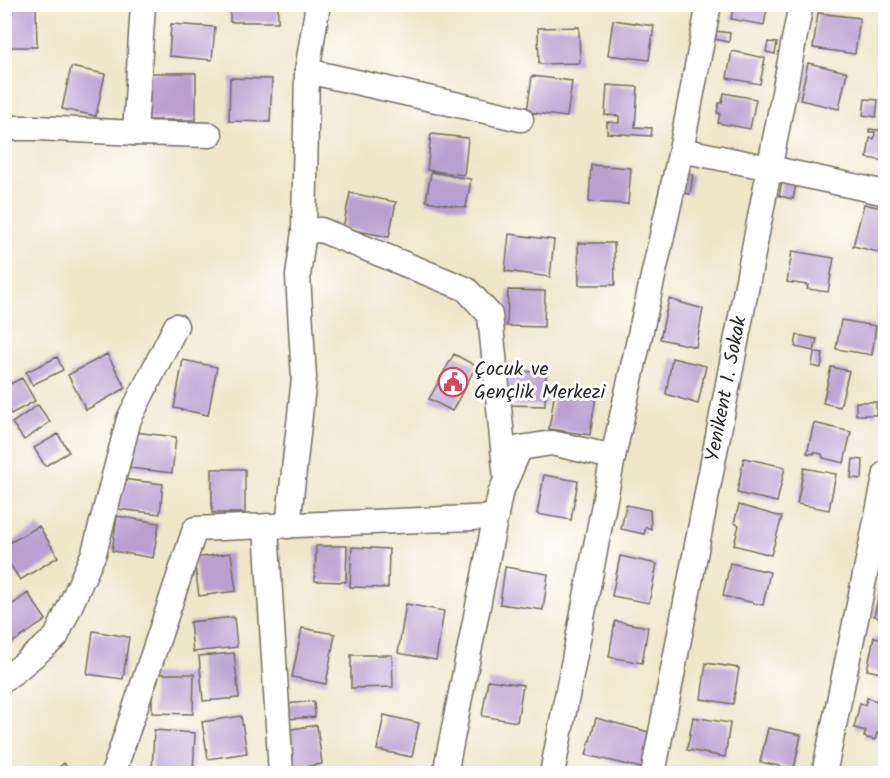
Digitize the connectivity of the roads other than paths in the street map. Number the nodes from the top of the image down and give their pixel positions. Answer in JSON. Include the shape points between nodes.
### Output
{"nodes":[{"id":1,"x":143,"y":4,"type":"edge"},
{"id":2,"x":318,"y":4,"type":"edge"},
{"id":3,"x":709,"y":4,"type":"edge"},
{"id":4,"x":801,"y":4,"type":"edge"},
{"id":5,"x":307,"y":70,"type":"junction"},
{"id":6,"x":521,"y":119,"type":"dead end"},
{"id":7,"x":4,"y":128,"type":"edge"},
{"id":8,"x":135,"y":133,"type":"junction"},
{"id":9,"x":210,"y":135,"type":"dead end"},
{"id":10,"x":681,"y":150,"type":"junction"},
{"id":11,"x":770,"y":168,"type":"junction"},
{"id":12,"x":885,"y":193,"type":"edge"},
{"id":13,"x":304,"y":231,"type":"junction"},
{"id":14,"x":176,"y":326,"type":"dead end"},
{"id":15,"x":613,"y":457,"type":"junction"},
{"id":16,"x":885,"y":473,"type":"edge"},
{"id":17,"x":506,"y":481,"type":"junction"},
{"id":18,"x":496,"y":517,"type":"junction"},
{"id":19,"x":277,"y":527,"type":"junction"},
{"id":20,"x":4,"y":679,"type":"edge"},
{"id":21,"x":113,"y":774,"type":"edge"},
{"id":22,"x":281,"y":774,"type":"edge"},
{"id":23,"x":445,"y":774,"type":"edge"},
{"id":24,"x":552,"y":774,"type":"edge"},
{"id":25,"x":653,"y":774,"type":"edge"},
{"id":26,"x":824,"y":774,"type":"edge"}],
"edges":[{"from":1,"to":8,"type":"street"},
{"from":2,"to":5,"type":"street"},
{"from":3,"to":10,"type":"street"},
{"from":4,"to":11,"type":"street","name":"Yenikent 1. Sokak"},
{"from":5,"to":6,"type":"street"},
{"from":5,"to":13,"type":"street"},
{"from":7,"to":8,"type":"street"},
{"from":8,"to":9,"type":"street"},
{"from":10,"to":11,"type":"street"},
{"from":10,"to":15,"type":"street"},
{"from":11,"to":12,"type":"street"},
{"from":11,"to":25,"type":"street","name":"Yenikent 1. Sokak"},
{"from":13,"to":17,"type":"street","via":[[321,230],[466,289],[490,315]]},
{"from":13,"to":19,"type":"street","via":[[298,276],[304,378]]},
{"from":14,"to":20,"type":"street","via":[[129,419],[94,553],[56,637]]},
{"from":15,"to":17,"type":"street","via":[[552,443],[520,448]]},
{"from":15,"to":24,"type":"street"},
{"from":16,"to":26,"type":"street"},
{"from":17,"to":18,"type":"street"},
{"from":18,"to":19,"type":"street"},
{"from":18,"to":23,"type":"street"},
{"from":19,"to":21,"type":"street","via":[[195,529]]},
{"from":19,"to":22,"type":"street"}]}
